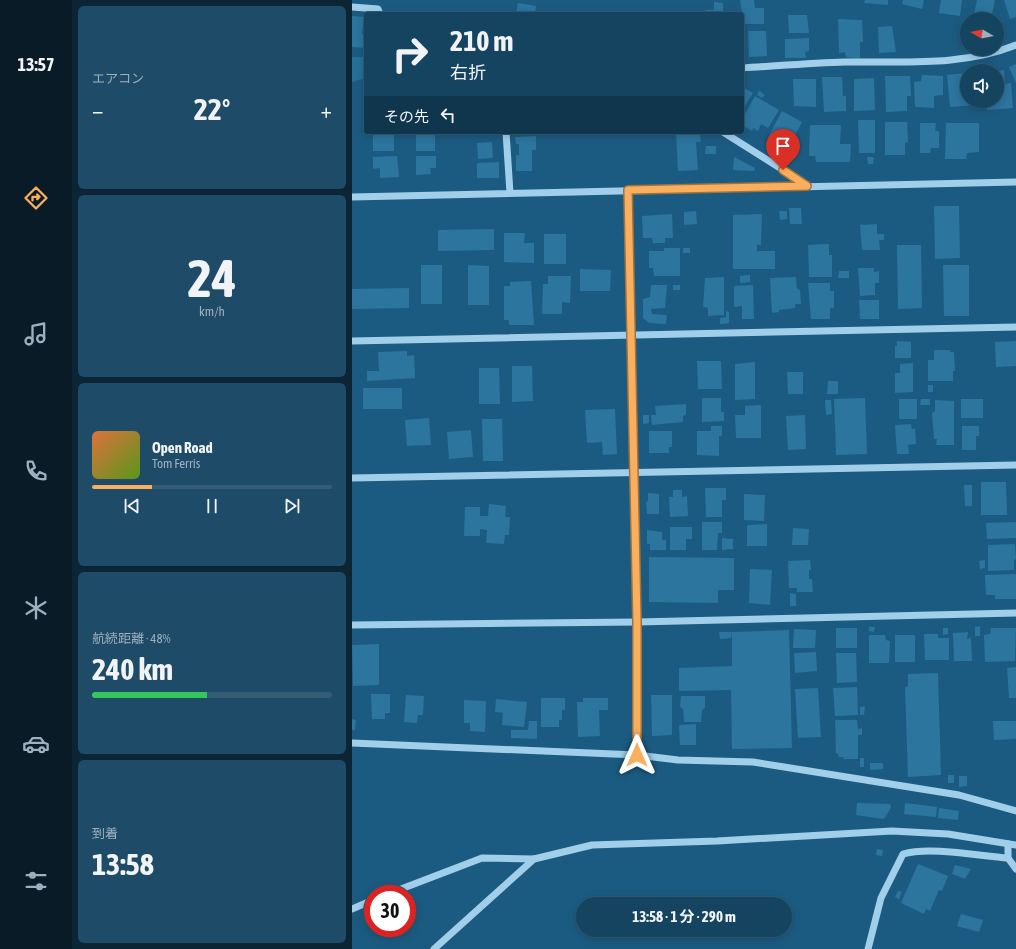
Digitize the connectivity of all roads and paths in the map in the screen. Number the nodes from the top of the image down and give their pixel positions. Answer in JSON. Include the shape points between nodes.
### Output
{"nodes":[{"id":1,"x":352,"y":7,"type":"edge"},
{"id":2,"x":379,"y":12,"type":"edge"},
{"id":3,"x":1016,"y":45,"type":"edge"},
{"id":4,"x":744,"y":68,"type":"edge"},
{"id":5,"x":506,"y":134,"type":"edge"},
{"id":6,"x":726,"y":134,"type":"edge"},
{"id":7,"x":1016,"y":182,"type":"edge"},
{"id":8,"x":807,"y":186,"type":"junction"},
{"id":9,"x":628,"y":190,"type":"junction"},
{"id":10,"x":510,"y":193,"type":"junction"},
{"id":11,"x":352,"y":197,"type":"edge"},
{"id":12,"x":1016,"y":327,"type":"edge"},
{"id":13,"x":631,"y":335,"type":"junction"},
{"id":14,"x":352,"y":341,"type":"edge"},
{"id":15,"x":1016,"y":465,"type":"edge"},
{"id":16,"x":633,"y":473,"type":"junction"},
{"id":17,"x":352,"y":478,"type":"edge"},
{"id":18,"x":1016,"y":613,"type":"edge"},
{"id":19,"x":637,"y":622,"type":"junction"},
{"id":20,"x":352,"y":625,"type":"edge"},
{"id":21,"x":352,"y":743,"type":"edge"},
{"id":22,"x":637,"y":755,"type":"junction"},
{"id":23,"x":1016,"y":811,"type":"edge"},
{"id":24,"x":1008,"y":844,"type":"junction"},
{"id":25,"x":1016,"y":844,"type":"edge"},
{"id":26,"x":534,"y":858,"type":"junction"},
{"id":27,"x":1008,"y":858,"type":"junction"},
{"id":28,"x":1016,"y":869,"type":"edge"},
{"id":29,"x":412,"y":885,"type":"edge"},
{"id":30,"x":364,"y":904,"type":"edge"},
{"id":31,"x":352,"y":910,"type":"edge"},
{"id":32,"x":434,"y":949,"type":"edge"},
{"id":33,"x":868,"y":949,"type":"edge"}],
"edges":[{"from":1,"to":2,"type":"street","via":[[378,9]]},
{"from":3,"to":4,"type":"street","via":[[1001,52],[958,61],[830,62]]},
{"from":5,"to":10,"type":"street"},
{"from":6,"to":8,"type":"street"},
{"from":7,"to":8,"type":"street"},
{"from":8,"to":9,"type":"street"},
{"from":9,"to":10,"type":"street"},
{"from":9,"to":13,"type":"street"},
{"from":10,"to":11,"type":"street"},
{"from":12,"to":13,"type":"street"},
{"from":13,"to":14,"type":"street"},
{"from":13,"to":16,"type":"street"},
{"from":15,"to":16,"type":"street"},
{"from":16,"to":17,"type":"street"},
{"from":16,"to":19,"type":"street"},
{"from":18,"to":19,"type":"street"},
{"from":19,"to":20,"type":"street"},
{"from":19,"to":22,"type":"street"},
{"from":21,"to":22,"type":"street"},
{"from":22,"to":23,"type":"street","via":[[678,760],[753,762],[959,795]]},
{"from":24,"to":25,"type":"street"},
{"from":24,"to":26,"type":"street","via":[[948,834],[892,831],[717,842],[592,845]]},
{"from":24,"to":27,"type":"street"},
{"from":26,"to":29,"type":"street","via":[[482,858]]},
{"from":26,"to":32,"type":"street"},
{"from":27,"to":28,"type":"street"},
{"from":27,"to":33,"type":"street","via":[[928,852],[903,854],[881,898]]},
{"from":30,"to":31,"type":"street"}]}
